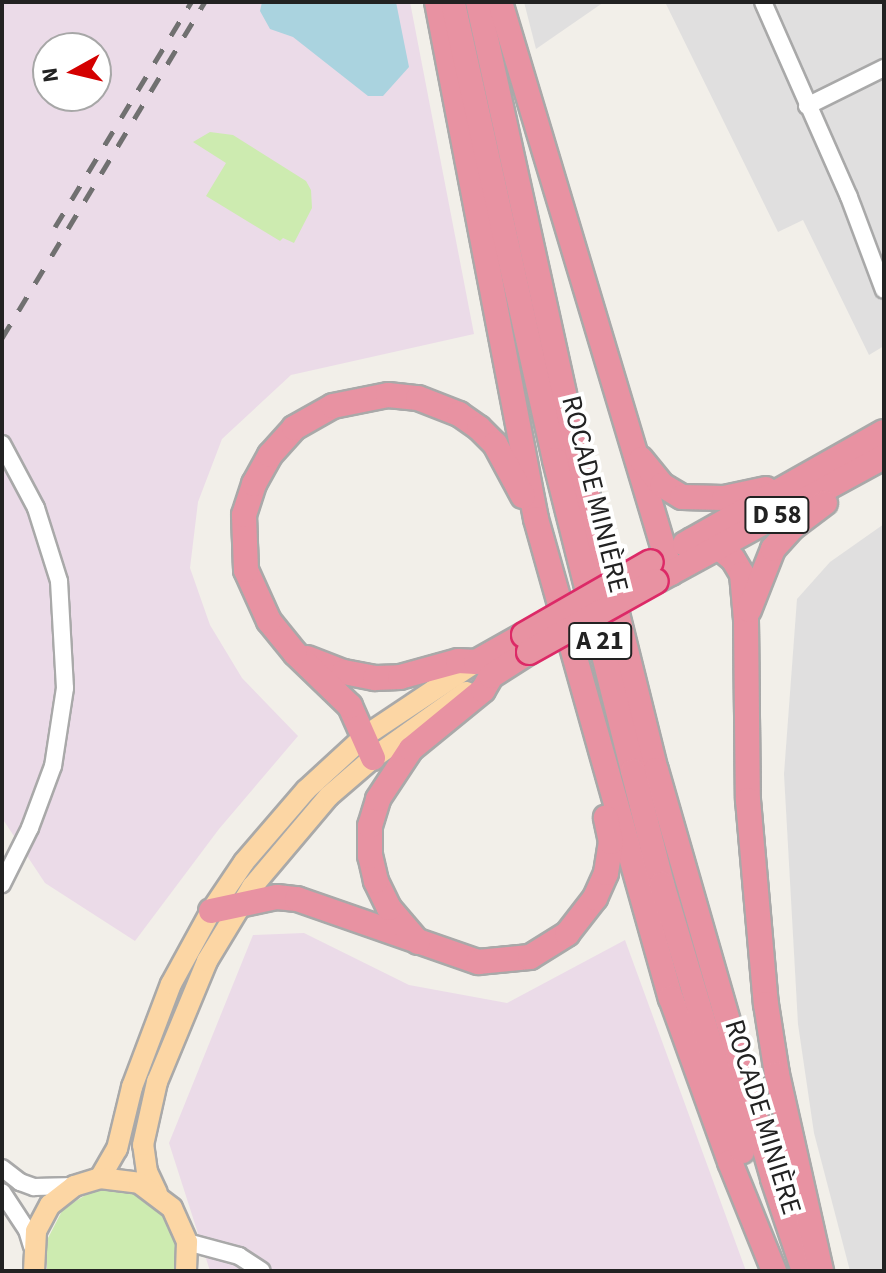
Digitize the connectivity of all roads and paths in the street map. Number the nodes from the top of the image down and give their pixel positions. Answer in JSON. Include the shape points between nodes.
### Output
{"nodes":[{"id":1,"x":437,"y":2,"type":"edge"},
{"id":2,"x":452,"y":2,"type":"edge"},
{"id":3,"x":478,"y":2,"type":"edge"},
{"id":4,"x":500,"y":2,"type":"edge"},
{"id":5,"x":763,"y":2,"type":"edge"},
{"id":6,"x":884,"y":68,"type":"edge"},
{"id":7,"x":807,"y":106,"type":"junction"},
{"id":8,"x":884,"y":290,"type":"edge"},
{"id":9,"x":884,"y":432,"type":"edge"},
{"id":10,"x":630,"y":440,"type":"junction"},
{"id":11,"x":2,"y":444,"type":"edge"},
{"id":12,"x":884,"y":458,"type":"edge"},
{"id":13,"x":777,"y":491,"type":"junction"},
{"id":14,"x":536,"y":519,"type":"junction"},
{"id":15,"x":692,"y":540,"type":"junction"},
{"id":16,"x":718,"y":547,"type":"junction"},
{"id":17,"x":661,"y":568,"type":"junction"},
{"id":18,"x":746,"y":620,"type":"junction"},
{"id":19,"x":295,"y":653,"type":"junction"},
{"id":20,"x":484,"y":669,"type":"junction"},
{"id":21,"x":369,"y":747,"type":"junction"},
{"id":22,"x":603,"y":769,"type":"junction"},
{"id":23,"x":2,"y":884,"type":"edge"},
{"id":24,"x":243,"y":903,"type":"junction"},
{"id":25,"x":211,"y":911,"type":"junction"},
{"id":26,"x":419,"y":944,"type":"junction"},
{"id":27,"x":2,"y":1168,"type":"edge"},
{"id":28,"x":100,"y":1178,"type":"junction"},
{"id":29,"x":74,"y":1186,"type":"junction"},
{"id":30,"x":2,"y":1192,"type":"edge"},
{"id":31,"x":157,"y":1193,"type":"junction"},
{"id":32,"x":187,"y":1242,"type":"junction"},
{"id":33,"x":32,"y":1264,"type":"edge"},
{"id":34,"x":186,"y":1271,"type":"edge"},
{"id":35,"x":262,"y":1271,"type":"edge"},
{"id":36,"x":777,"y":1271,"type":"edge"},
{"id":37,"x":804,"y":1271,"type":"edge"},
{"id":38,"x":821,"y":1271,"type":"edge"}],
"edges":[{"from":1,"to":14,"type":"highway"},
{"from":2,"to":36,"type":"highway","name":"ROCADE MINIÈRE","number":"A 21","via":[[555,460],[640,799]]},
{"from":3,"to":37,"type":"highway","name":"ROCADE MINIÈRE","number":"A 21","via":[[580,464],[656,770]]},
{"from":4,"to":10,"type":"highway"},
{"from":5,"to":7,"type":"street"},
{"from":6,"to":7,"type":"street"},
{"from":7,"to":8,"type":"street"},
{"from":9,"to":13,"type":"highway","number":"D 58"},
{"from":10,"to":13,"type":"highway","via":[[648,472],[682,497],[714,499],[758,489]]},
{"from":10,"to":17,"type":"highway"},
{"from":11,"to":23,"type":"street","via":[[36,508],[59,581],[65,688],[53,766]]},
{"from":12,"to":16,"type":"highway","number":"D 58"},
{"from":12,"to":18,"type":"highway","via":[[793,527],[773,549]]},
{"from":13,"to":15,"type":"highway","number":"D 58"},
{"from":14,"to":19,"type":"highway","via":[[495,444],[459,414],[418,398],[388,395],[333,406],[294,428],[270,455],[244,515],[246,570],[269,621]]},
{"from":14,"to":22,"type":"highway"},
{"from":15,"to":16,"type":"highway"},
{"from":15,"to":17,"type":"highway","number":"D 58"},
{"from":16,"to":17,"type":"highway","number":"D 58"},
{"from":16,"to":18,"type":"highway","via":[[742,574]]},
{"from":17,"to":20,"type":"highway","number":"D 58","bridge":true},
{"from":18,"to":38,"type":"highway","via":[[748,800],[766,1004]]},
{"from":19,"to":20,"type":"highway","via":[[375,678],[423,673],[458,661]]},
{"from":19,"to":21,"type":"highway","via":[[350,706]]},
{"from":20,"to":21,"type":"main road","number":"D 58"},
{"from":20,"to":26,"type":"highway","via":[[483,690],[411,749],[374,812],[370,856],[376,881],[389,908]]},
{"from":21,"to":24,"type":"main road","number":"D 58"},
{"from":21,"to":25,"type":"main road","number":"D 58","via":[[282,815]]},
{"from":22,"to":26,"type":"highway","via":[[611,842],[606,873],[595,898],[567,934],[530,957],[503,961],[478,962]]},
{"from":22,"to":36,"type":"highway","via":[[671,998],[730,1162]]},
{"from":24,"to":25,"type":"highway"},
{"from":24,"to":26,"type":"highway","via":[[297,899]]},
{"from":24,"to":31,"type":"main road","number":"D 58","via":[[207,961],[157,1082],[143,1145]]},
{"from":25,"to":28,"type":"main road","number":"D 58","via":[[156,1019],[117,1149]]},
{"from":27,"to":29,"type":"street","via":[[34,1187]]},
{"from":28,"to":29,"type":"main road"},
{"from":28,"to":31,"type":"main road","via":[[139,1183]]},
{"from":29,"to":33,"type":"main road","via":[[50,1205],[36,1231]]},
{"from":30,"to":33,"type":"street","via":[[27,1230]]},
{"from":31,"to":32,"type":"main road","via":[[172,1208]]},
{"from":32,"to":34,"type":"main road"},
{"from":32,"to":35,"type":"street","via":[[239,1256]]}]}
